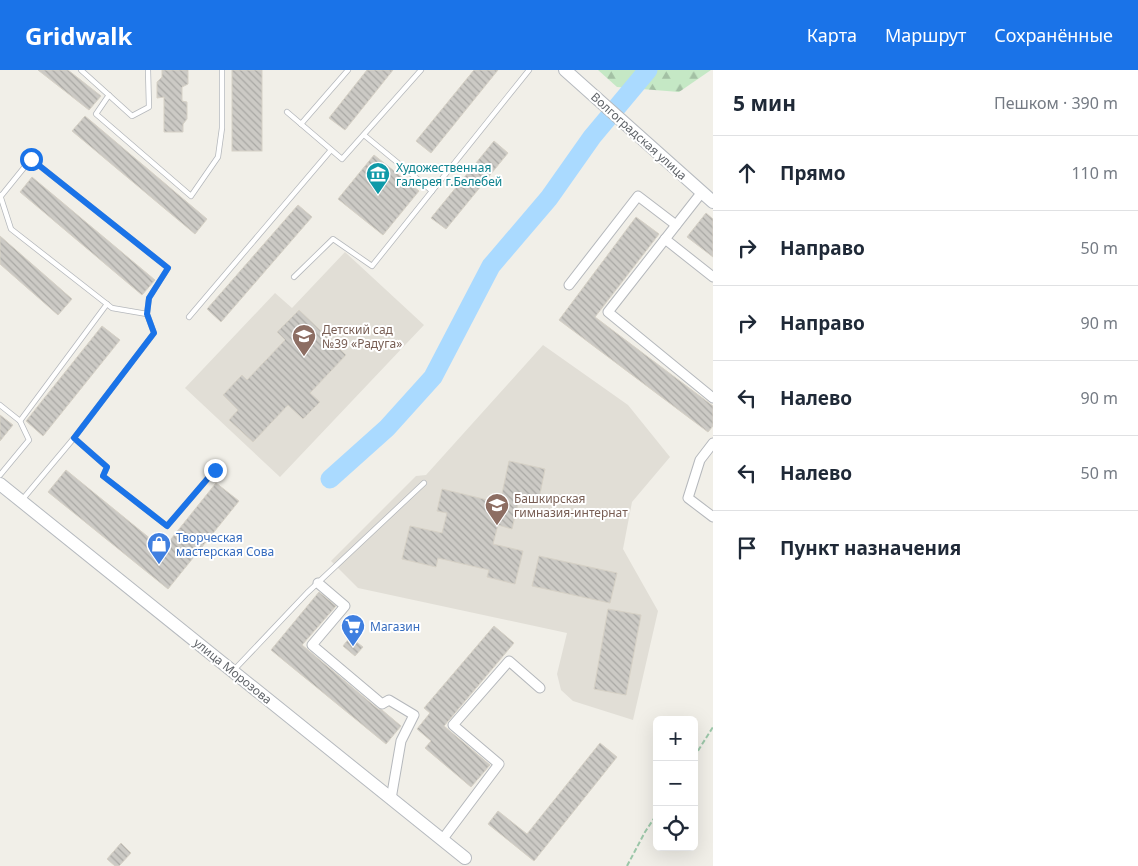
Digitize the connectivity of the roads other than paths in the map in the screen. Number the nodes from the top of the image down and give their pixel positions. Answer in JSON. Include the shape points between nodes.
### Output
{"nodes":[{"id":1,"x":81,"y":70,"type":"edge"},
{"id":2,"x":148,"y":70,"type":"edge"},
{"id":3,"x":222,"y":70,"type":"edge"},
{"id":4,"x":348,"y":70,"type":"edge"},
{"id":5,"x":421,"y":70,"type":"edge"},
{"id":6,"x":529,"y":70,"type":"edge"},
{"id":7,"x":565,"y":70,"type":"edge"},
{"id":8,"x":109,"y":95,"type":"junction"},
{"id":9,"x":287,"y":112,"type":"dead end"},
{"id":10,"x":302,"y":124,"type":"junction"},
{"id":11,"x":364,"y":135,"type":"junction"},
{"id":12,"x":331,"y":150,"type":"junction"},
{"id":13,"x":432,"y":191,"type":"junction"},
{"id":14,"x":702,"y":192,"type":"junction"},
{"id":15,"x":0,"y":195,"type":"edge"},
{"id":16,"x":713,"y":202,"type":"edge"},
{"id":17,"x":676,"y":225,"type":"junction"},
{"id":18,"x":665,"y":239,"type":"junction"},
{"id":19,"x":294,"y":276,"type":"dead end"},
{"id":20,"x":713,"y":277,"type":"edge"},
{"id":21,"x":569,"y":285,"type":"dead end"},
{"id":22,"x":107,"y":304,"type":"junction"},
{"id":23,"x":147,"y":314,"type":"junction"},
{"id":24,"x":189,"y":317,"type":"dead end"},
{"id":25,"x":713,"y":398,"type":"edge"},
{"id":26,"x":0,"y":405,"type":"edge"},
{"id":27,"x":20,"y":421,"type":"junction"},
{"id":28,"x":74,"y":438,"type":"junction"},
{"id":29,"x":713,"y":443,"type":"edge"},
{"id":30,"x":215,"y":470,"type":"dead end"},
{"id":31,"x":0,"y":474,"type":"edge"},
{"id":32,"x":424,"y":483,"type":"dead end"},
{"id":33,"x":0,"y":484,"type":"edge"},
{"id":34,"x":22,"y":502,"type":"junction"},
{"id":35,"x":713,"y":518,"type":"edge"},
{"id":36,"x":318,"y":583,"type":"junction"},
{"id":37,"x":233,"y":671,"type":"junction"},
{"id":38,"x":540,"y":688,"type":"dead end"},
{"id":39,"x":392,"y":799,"type":"junction"},
{"id":40,"x":442,"y":840,"type":"junction"},
{"id":41,"x":465,"y":858,"type":"dead end"}],
"edges":[{"from":1,"to":8,"type":"lane"},
{"from":2,"to":8,"type":"lane","via":[[149,107],[132,116]]},
{"from":3,"to":8,"type":"lane","via":[[222,128],[218,158],[191,196],[96,114]]},
{"from":4,"to":10,"type":"lane"},
{"from":5,"to":11,"type":"lane"},
{"from":6,"to":13,"type":"lane"},
{"from":7,"to":14,"type":"street","name":"Волгоградская улица"},
{"from":9,"to":10,"type":"lane"},
{"from":10,"to":12,"type":"lane"},
{"from":11,"to":12,"type":"lane","via":[[342,159]]},
{"from":11,"to":13,"type":"lane"},
{"from":12,"to":24,"type":"lane"},
{"from":13,"to":19,"type":"lane","via":[[372,266],[333,239]]},
{"from":14,"to":16,"type":"street","name":"Волгоградская улица"},
{"from":14,"to":17,"type":"street"},
{"from":15,"to":22,"type":"lane","via":[[10,229]]},
{"from":15,"to":23,"type":"lane","via":[[31,159],[168,268],[149,298]]},
{"from":17,"to":18,"type":"street"},
{"from":17,"to":21,"type":"street","via":[[638,196]]},
{"from":18,"to":20,"type":"street"},
{"from":18,"to":25,"type":"street","via":[[608,312]]},
{"from":22,"to":23,"type":"lane","via":[[112,308]]},
{"from":22,"to":27,"type":"lane"},
{"from":23,"to":28,"type":"lane","via":[[154,333]]},
{"from":26,"to":27,"type":"lane"},
{"from":27,"to":31,"type":"lane","via":[[29,440]]},
{"from":28,"to":30,"type":"lane","via":[[107,467],[103,476],[167,526]]},
{"from":28,"to":34,"type":"lane"},
{"from":29,"to":35,"type":"street","via":[[700,460],[688,498]]},
{"from":32,"to":36,"type":"lane"},
{"from":33,"to":34,"type":"street","name":"улица Морозова"},
{"from":34,"to":37,"type":"street","name":"улица Морозова"},
{"from":36,"to":37,"type":"lane"},
{"from":36,"to":39,"type":"street","via":[[345,606],[312,645],[382,704],[389,700],[414,715],[401,741]]},
{"from":37,"to":39,"type":"street","name":"улица Морозова"},
{"from":38,"to":40,"type":"street","via":[[509,661],[453,725],[499,764]]},
{"from":39,"to":40,"type":"street","name":"улица Морозова"},
{"from":40,"to":41,"type":"street","name":"улица Морозова"}]}
